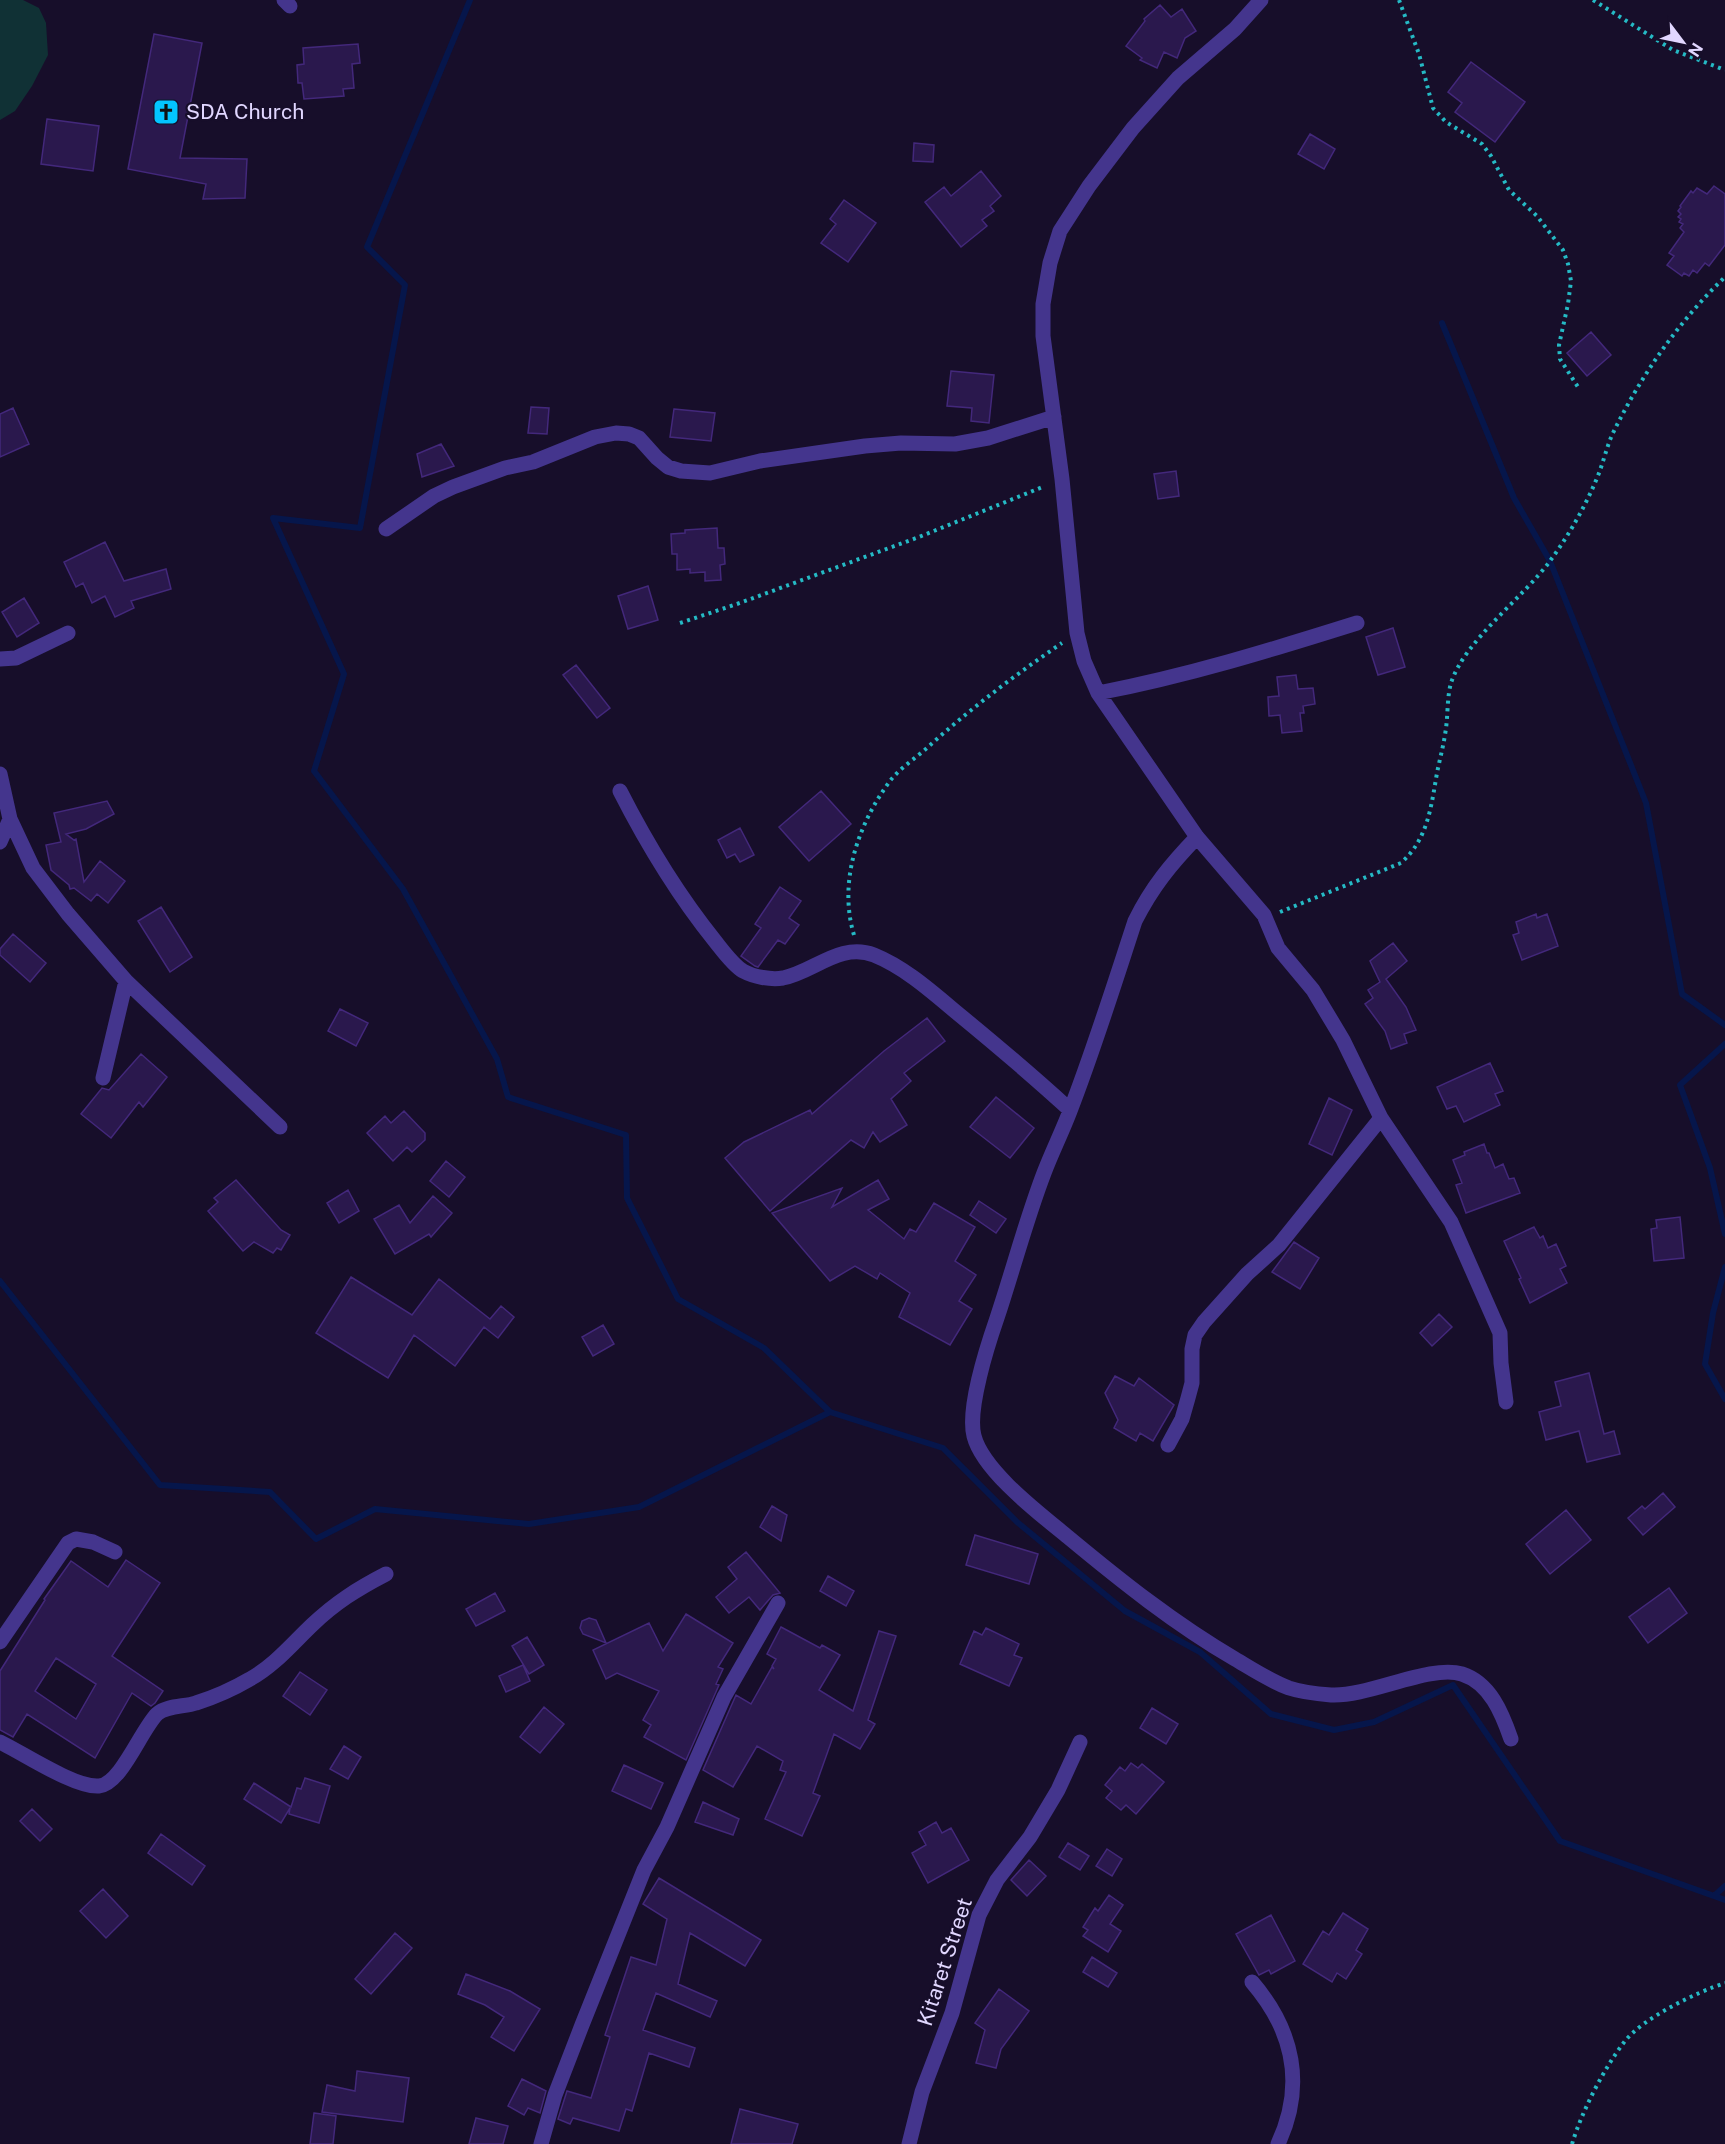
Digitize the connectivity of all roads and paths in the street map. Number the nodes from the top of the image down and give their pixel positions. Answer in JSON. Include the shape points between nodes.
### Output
{"nodes":[{"id":1,"x":1261,"y":0,"type":"edge"},
{"id":2,"x":1399,"y":0,"type":"edge"},
{"id":3,"x":1593,"y":0,"type":"edge"},
{"id":4,"x":1725,"y":70,"type":"edge"},
{"id":5,"x":1725,"y":277,"type":"edge"},
{"id":6,"x":1578,"y":387,"type":"dead end"},
{"id":7,"x":1054,"y":417,"type":"junction"},
{"id":8,"x":1062,"y":479,"type":"junction"},
{"id":9,"x":386,"y":529,"type":"dead end"},
{"id":10,"x":680,"y":623,"type":"dead end"},
{"id":11,"x":1357,"y":623,"type":"dead end"},
{"id":12,"x":68,"y":633,"type":"dead end"},
{"id":13,"x":1077,"y":633,"type":"junction"},
{"id":14,"x":0,"y":659,"type":"edge"},
{"id":15,"x":1098,"y":693,"type":"junction"},
{"id":16,"x":0,"y":774,"type":"edge"},
{"id":17,"x":620,"y":791,"type":"dead end"},
{"id":18,"x":10,"y":819,"type":"junction"},
{"id":19,"x":1197,"y":837,"type":"junction"},
{"id":20,"x":0,"y":842,"type":"edge"},
{"id":21,"x":1264,"y":915,"type":"junction"},
{"id":22,"x":859,"y":951,"type":"junction"},
{"id":23,"x":126,"y":981,"type":"junction"},
{"id":24,"x":103,"y":1078,"type":"dead end"},
{"id":25,"x":1070,"y":1110,"type":"junction"},
{"id":26,"x":1381,"y":1118,"type":"junction"},
{"id":27,"x":280,"y":1127,"type":"dead end"},
{"id":28,"x":1506,"y":1402,"type":"dead end"},
{"id":29,"x":1168,"y":1445,"type":"dead end"},
{"id":30,"x":115,"y":1552,"type":"dead end"},
{"id":31,"x":386,"y":1574,"type":"dead end"},
{"id":32,"x":778,"y":1603,"type":"dead end"},
{"id":33,"x":0,"y":1642,"type":"edge"},
{"id":34,"x":1511,"y":1739,"type":"dead end"},
{"id":35,"x":0,"y":1742,"type":"edge"},
{"id":36,"x":1080,"y":1742,"type":"dead end"},
{"id":37,"x":1252,"y":1982,"type":"dead end"},
{"id":38,"x":1725,"y":1983,"type":"edge"},
{"id":39,"x":541,"y":2144,"type":"edge"},
{"id":40,"x":909,"y":2144,"type":"edge"},
{"id":41,"x":1278,"y":2144,"type":"edge"},
{"id":42,"x":1572,"y":2144,"type":"edge"}],
"edges":[{"from":1,"to":7,"type":"street","via":[[1235,29],[1178,78],[1133,128],[1060,231],[1043,304],[1043,336]]},
{"from":2,"to":6,"type":"path","via":[[1433,108],[1446,122],[1482,144],[1509,190],[1537,216],[1563,250],[1571,281],[1560,359]]},
{"from":3,"to":4,"type":"path","via":[[1673,50]]},
{"from":5,"to":21,"type":"path","via":[[1640,382],[1611,438],[1598,478],[1577,520],[1550,561],[1467,652],[1451,684],[1432,807],[1423,835],[1411,854],[1401,863],[1284,911]]},
{"from":7,"to":8,"type":"street"},
{"from":7,"to":9,"type":"street","via":[[955,444],[865,446],[760,461],[710,473],[668,467],[639,438],[616,433],[453,487]]},
{"from":8,"to":10,"type":"path","via":[[908,541]]},
{"from":8,"to":13,"type":"street"},
{"from":11,"to":15,"type":"street","via":[[1162,681]]},
{"from":12,"to":14,"type":"street","via":[[16,658]]},
{"from":13,"to":15,"type":"street"},
{"from":13,"to":22,"type":"path","via":[[1009,679],[891,779],[864,822],[849,871],[849,920]]},
{"from":15,"to":19,"type":"street"},
{"from":16,"to":18,"type":"street"},
{"from":17,"to":22,"type":"street","via":[[689,907],[741,970],[756,976],[783,978],[842,953]]},
{"from":18,"to":20,"type":"street"},
{"from":18,"to":23,"type":"street","via":[[33,868]]},
{"from":19,"to":21,"type":"street"},
{"from":19,"to":25,"type":"street","via":[[1167,869],[1135,921]]},
{"from":21,"to":26,"type":"street","via":[[1278,948],[1313,990],[1343,1040]]},
{"from":22,"to":25,"type":"street","via":[[900,969],[933,993],[1005,1050]]},
{"from":23,"to":24,"type":"street"},
{"from":23,"to":27,"type":"street"},
{"from":25,"to":34,"type":"street","via":[[1044,1172],[987,1343],[977,1391],[973,1436],[996,1474],[1128,1587],[1259,1673],[1290,1688],[1332,1695],[1453,1672],[1483,1686]]},
{"from":26,"to":28,"type":"street","via":[[1451,1222],[1486,1296],[1500,1333]]},
{"from":26,"to":29,"type":"street","via":[[1279,1245],[1204,1322],[1192,1348],[1192,1383],[1182,1419]]},
{"from":30,"to":33,"type":"street","via":[[93,1542],[76,1539],[68,1543]]},
{"from":31,"to":35,"type":"street","via":[[336,1604],[253,1678],[221,1694],[161,1710],[108,1784],[87,1785]]},
{"from":32,"to":39,"type":"street","via":[[724,1697],[644,1870],[555,2095]]},
{"from":36,"to":40,"type":"street","name":"Kitaret Street","via":[[1058,1790],[1030,1837],[997,1880],[980,1915]]},
{"from":37,"to":41,"type":"street","via":[[1281,2026],[1293,2073],[1293,2094]]},
{"from":38,"to":42,"type":"path","via":[[1676,2005],[1625,2040],[1577,2127]]}]}
